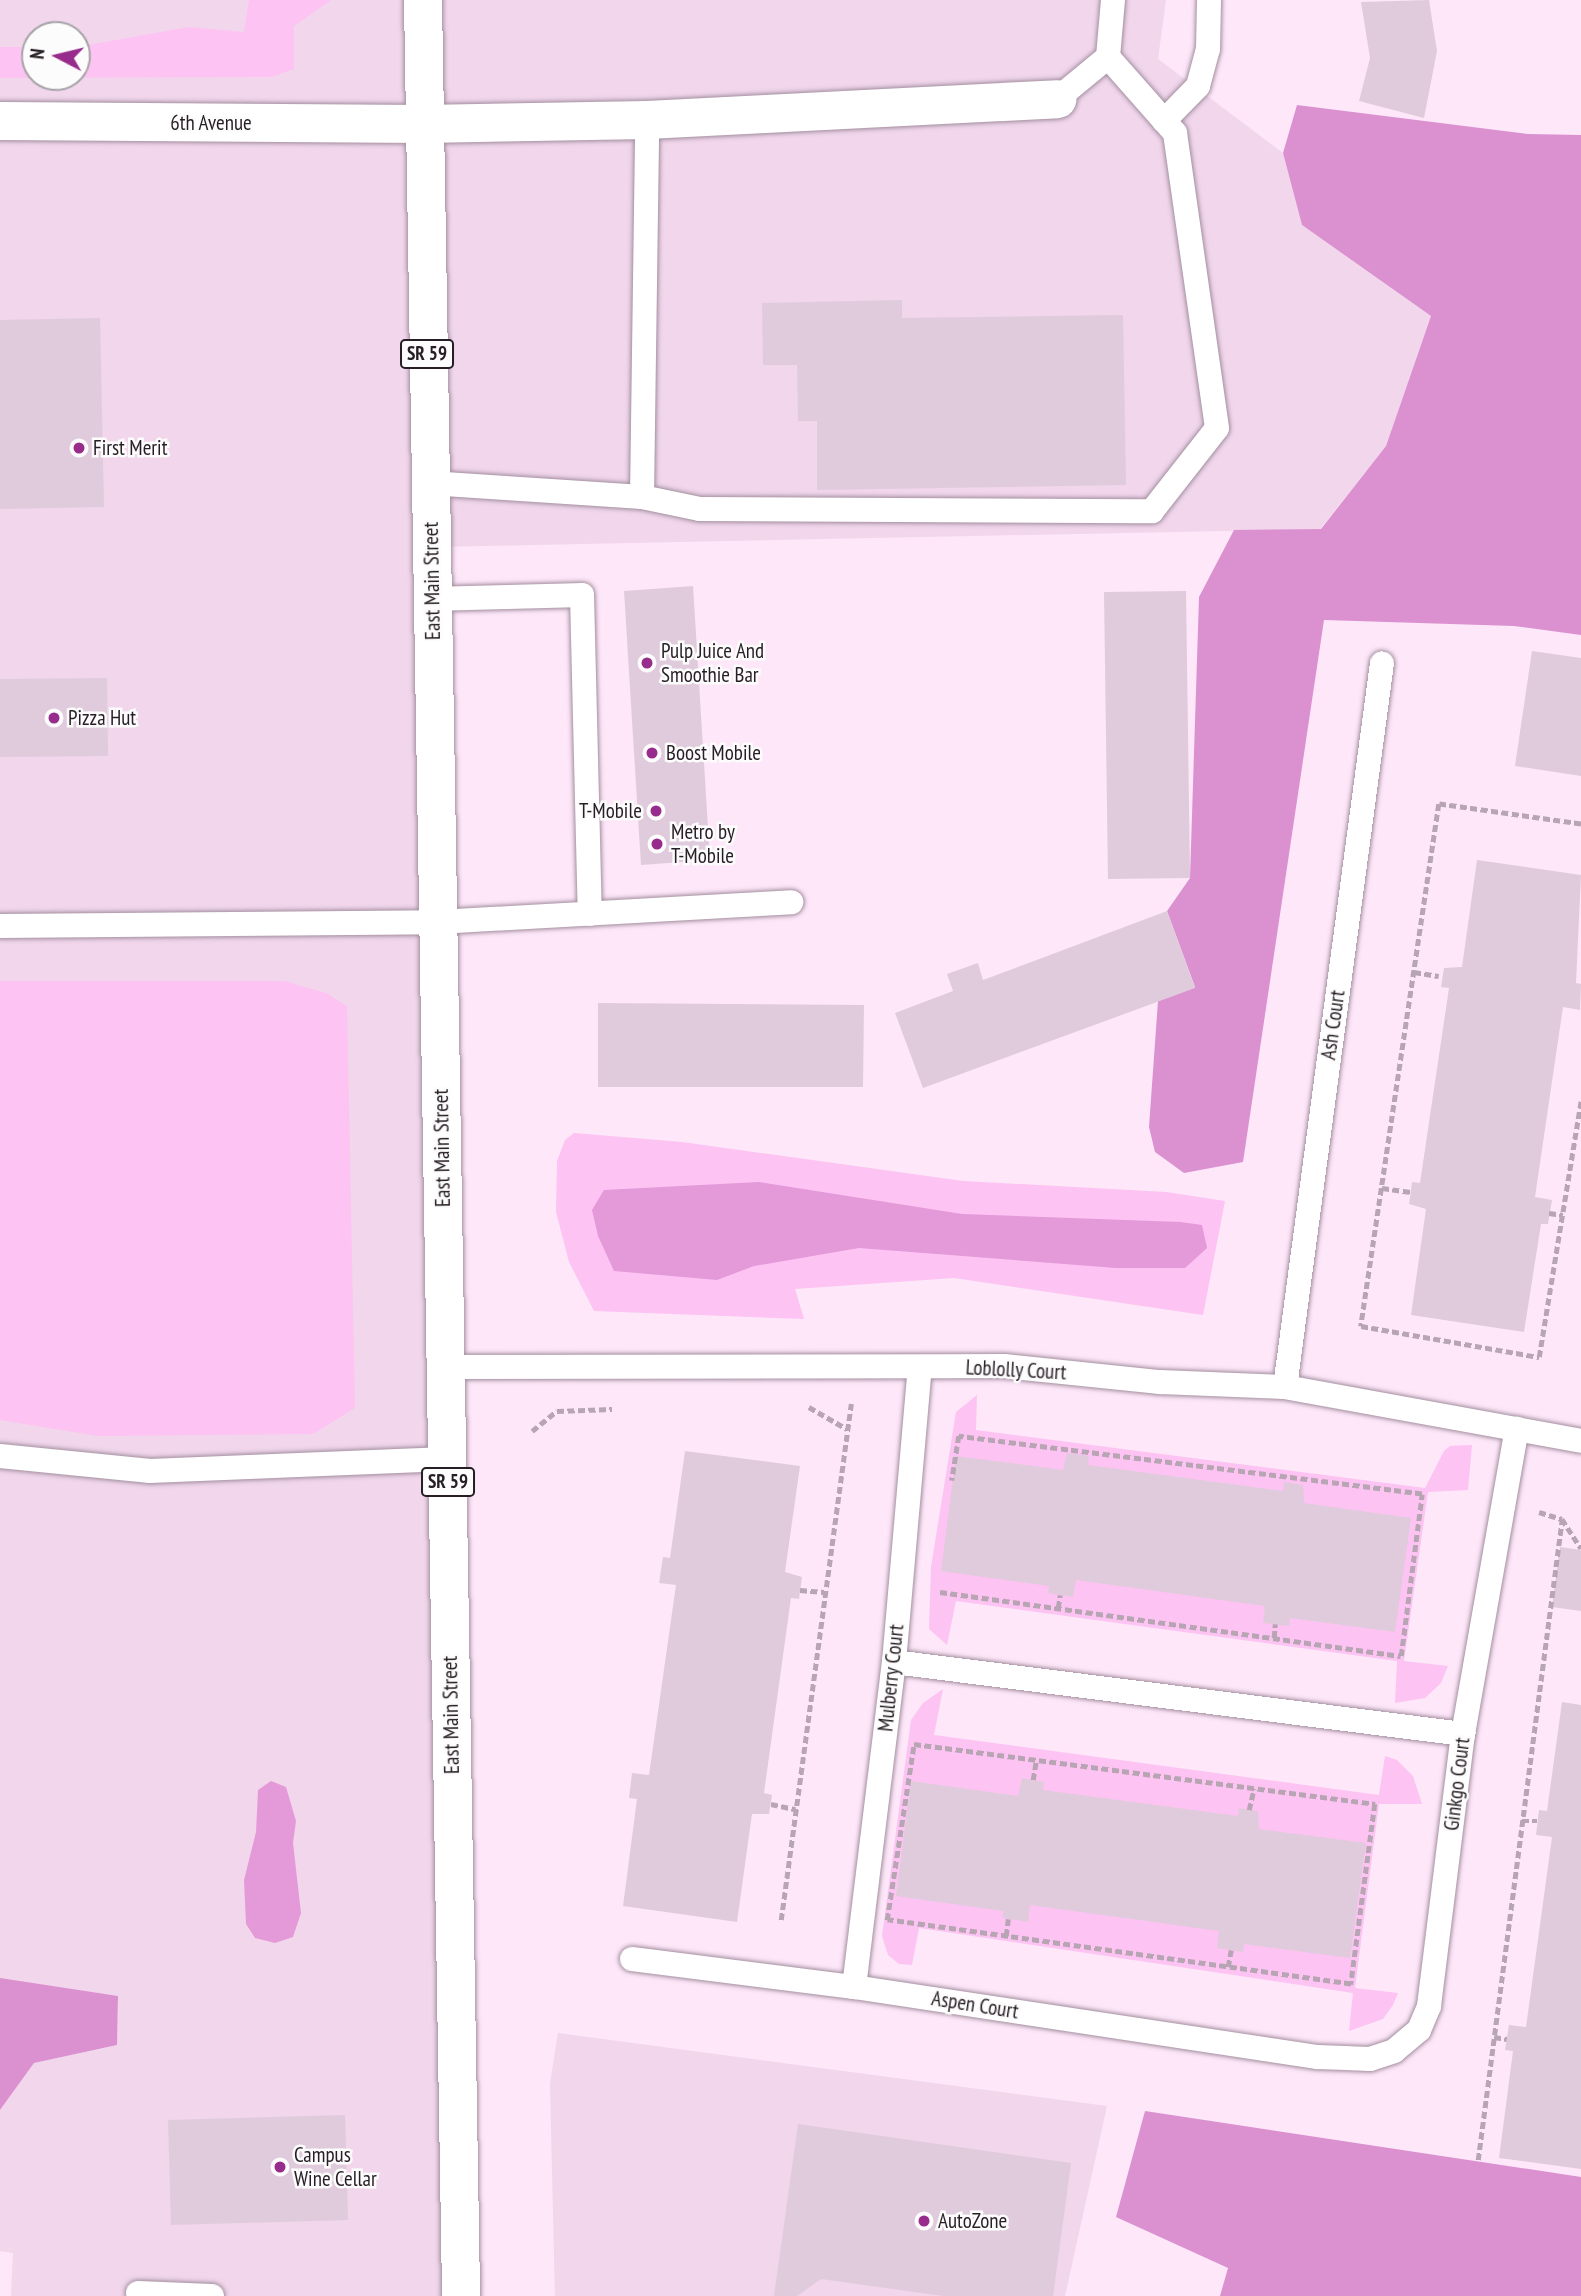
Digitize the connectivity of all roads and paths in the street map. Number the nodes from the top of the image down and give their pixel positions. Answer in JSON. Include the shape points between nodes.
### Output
{"nodes":[{"id":1,"x":424,"y":0,"type":"edge"},
{"id":2,"x":1113,"y":0,"type":"edge"},
{"id":3,"x":1209,"y":0,"type":"edge"},
{"id":4,"x":1108,"y":57,"type":"junction"},
{"id":5,"x":1057,"y":99,"type":"joint"},
{"id":6,"x":647,"y":120,"type":"junction"},
{"id":7,"x":0,"y":121,"type":"edge"},
{"id":8,"x":1164,"y":121,"type":"junction"},
{"id":9,"x":423,"y":124,"type":"junction"},
{"id":10,"x":430,"y":483,"type":"junction"},
{"id":11,"x":642,"y":497,"type":"junction"},
{"id":12,"x":432,"y":599,"type":"junction"},
{"id":13,"x":1382,"y":663,"type":"dead end"},
{"id":14,"x":1581,"y":824,"type":"edge"},
{"id":15,"x":791,"y":902,"type":"dead end"},
{"id":16,"x":590,"y":914,"type":"junction"},
{"id":17,"x":438,"y":922,"type":"junction"},
{"id":18,"x":0,"y":926,"type":"edge"},
{"id":19,"x":1414,"y":972,"type":"junction"},
{"id":20,"x":1439,"y":976,"type":"dead end"},
{"id":21,"x":1581,"y":1101,"type":"edge"},
{"id":22,"x":1382,"y":1188,"type":"junction"},
{"id":23,"x":1410,"y":1192,"type":"dead end"},
{"id":24,"x":1549,"y":1213,"type":"dead end"},
{"id":25,"x":1563,"y":1215,"type":"junction"},
{"id":26,"x":445,"y":1367,"type":"junction"},
{"id":27,"x":920,"y":1367,"type":"junction"},
{"id":28,"x":1284,"y":1387,"type":"junction"},
{"id":29,"x":851,"y":1399,"type":"dead end"},
{"id":30,"x":798,"y":1407,"type":"dead end"},
{"id":31,"x":626,"y":1408,"type":"dead end"},
{"id":32,"x":847,"y":1429,"type":"junction"},
{"id":33,"x":1517,"y":1429,"type":"junction"},
{"id":34,"x":532,"y":1431,"type":"dead end"},
{"id":35,"x":1581,"y":1441,"type":"edge"},
{"id":36,"x":0,"y":1456,"type":"edge"},
{"id":37,"x":447,"y":1459,"type":"junction"},
{"id":38,"x":951,"y":1488,"type":"dead end"},
{"id":39,"x":1581,"y":1548,"type":"edge"},
{"id":40,"x":800,"y":1590,"type":"dead end"},
{"id":41,"x":824,"y":1592,"type":"junction"},
{"id":42,"x":940,"y":1592,"type":"dead end"},
{"id":43,"x":1060,"y":1595,"type":"dead end"},
{"id":44,"x":1058,"y":1608,"type":"junction"},
{"id":45,"x":1275,"y":1624,"type":"dead end"},
{"id":46,"x":1274,"y":1638,"type":"junction"},
{"id":47,"x":894,"y":1662,"type":"junction"},
{"id":48,"x":1463,"y":1734,"type":"junction"},
{"id":49,"x":1036,"y":1760,"type":"junction"},
{"id":50,"x":1033,"y":1780,"type":"dead end"},
{"id":51,"x":1254,"y":1788,"type":"junction"},
{"id":52,"x":771,"y":1804,"type":"dead end"},
{"id":53,"x":795,"y":1809,"type":"junction"},
{"id":54,"x":1249,"y":1810,"type":"dead end"},
{"id":55,"x":1522,"y":1821,"type":"junction"},
{"id":56,"x":1537,"y":1821,"type":"dead end"},
{"id":57,"x":1008,"y":1919,"type":"dead end"},
{"id":58,"x":781,"y":1920,"type":"dead end"},
{"id":59,"x":1006,"y":1937,"type":"junction"},
{"id":60,"x":1231,"y":1950,"type":"dead end"},
{"id":61,"x":632,"y":1959,"type":"dead end"},
{"id":62,"x":1228,"y":1967,"type":"junction"},
{"id":63,"x":854,"y":1987,"type":"junction"},
{"id":64,"x":1494,"y":2037,"type":"junction"},
{"id":65,"x":1507,"y":2039,"type":"dead end"},
{"id":66,"x":1318,"y":2057,"type":"joint"},
{"id":67,"x":1478,"y":2160,"type":"dead end"},
{"id":68,"x":138,"y":2294,"type":"dead end"},
{"id":69,"x":212,"y":2296,"type":"edge"},
{"id":70,"x":461,"y":2296,"type":"edge"}],
"edges":[{"from":1,"to":9,"type":"main road","name":"East Main Street","number":"SR 59"},
{"from":2,"to":4,"type":"lane"},
{"from":3,"to":8,"type":"lane","via":[[1208,49],[1198,86]]},
{"from":4,"to":5,"type":"lane"},
{"from":4,"to":8,"type":"lane"},
{"from":5,"to":6,"type":"main road","name":"6th Avenue"},
{"from":6,"to":9,"type":"main road","name":"6th Avenue"},
{"from":6,"to":11,"type":"lane"},
{"from":7,"to":9,"type":"main road","name":"6th Avenue"},
{"from":8,"to":11,"type":"lane","via":[[1175,133],[1217,428],[1152,510],[699,509]]},
{"from":9,"to":10,"type":"main road","name":"East Main Street","number":"SR 59"},
{"from":10,"to":11,"type":"lane"},
{"from":10,"to":12,"type":"main road","name":"East Main Street","number":"SR 59"},
{"from":12,"to":16,"type":"lane","via":[[582,595]]},
{"from":12,"to":17,"type":"main road","name":"East Main Street","number":"SR 59"},
{"from":13,"to":28,"type":"lane","name":"Ash Court"},
{"from":14,"to":19,"type":"path","via":[[1439,804]]},
{"from":15,"to":16,"type":"lane"},
{"from":16,"to":17,"type":"lane"},
{"from":17,"to":18,"type":"lane"},
{"from":17,"to":26,"type":"main road","name":"East Main Street","number":"SR 59"},
{"from":19,"to":20,"type":"path"},
{"from":19,"to":22,"type":"path"},
{"from":21,"to":25,"type":"path"},
{"from":22,"to":23,"type":"path"},
{"from":22,"to":25,"type":"path","via":[[1362,1326],[1539,1357]]},
{"from":24,"to":25,"type":"path"},
{"from":26,"to":27,"type":"lane","name":"Loblolly Court"},
{"from":26,"to":37,"type":"main road","name":"East Main Street","number":"SR 59"},
{"from":27,"to":28,"type":"lane","name":"Loblolly Court","via":[[1004,1366],[1160,1382]]},
{"from":27,"to":47,"type":"lane","name":"Mulberry Court"},
{"from":28,"to":33,"type":"lane","name":"Loblolly Court"},
{"from":29,"to":32,"type":"path"},
{"from":30,"to":32,"type":"path","via":[[811,1407]]},
{"from":31,"to":34,"type":"path","via":[[557,1411]]},
{"from":32,"to":41,"type":"path"},
{"from":33,"to":35,"type":"lane","name":"Loblolly Court"},
{"from":33,"to":48,"type":"lane","name":"Ginkgo Court"},
{"from":36,"to":37,"type":"lane","via":[[150,1471]]},
{"from":37,"to":70,"type":"main road","name":"East Main Street","number":"SR 59"},
{"from":38,"to":46,"type":"path","via":[[959,1436],[1422,1494],[1401,1656]]},
{"from":39,"to":55,"type":"path","via":[[1562,1519]]},
{"from":40,"to":41,"type":"path"},
{"from":41,"to":53,"type":"path"},
{"from":42,"to":44,"type":"path"},
{"from":43,"to":44,"type":"path"},
{"from":44,"to":46,"type":"path"},
{"from":45,"to":46,"type":"path"},
{"from":47,"to":48,"type":"lane"},
{"from":47,"to":63,"type":"lane","name":"Mulberry Court"},
{"from":48,"to":66,"type":"lane","name":"Ginkgo Court","via":[[1430,2006],[1419,2029],[1394,2051],[1370,2059]]},
{"from":49,"to":50,"type":"path"},
{"from":49,"to":51,"type":"path"},
{"from":49,"to":59,"type":"path","via":[[914,1744],[887,1920]]},
{"from":51,"to":54,"type":"path"},
{"from":51,"to":62,"type":"path","via":[[1375,1804],[1351,1984]]},
{"from":52,"to":53,"type":"path"},
{"from":53,"to":58,"type":"path"},
{"from":55,"to":56,"type":"path"},
{"from":55,"to":64,"type":"path"},
{"from":57,"to":59,"type":"path"},
{"from":59,"to":62,"type":"path"},
{"from":60,"to":62,"type":"path"},
{"from":61,"to":63,"type":"lane","name":"Aspen Court"},
{"from":63,"to":66,"type":"lane","name":"Aspen Court"},
{"from":64,"to":65,"type":"path"},
{"from":64,"to":67,"type":"path"},
{"from":68,"to":69,"type":"lane"}]}
